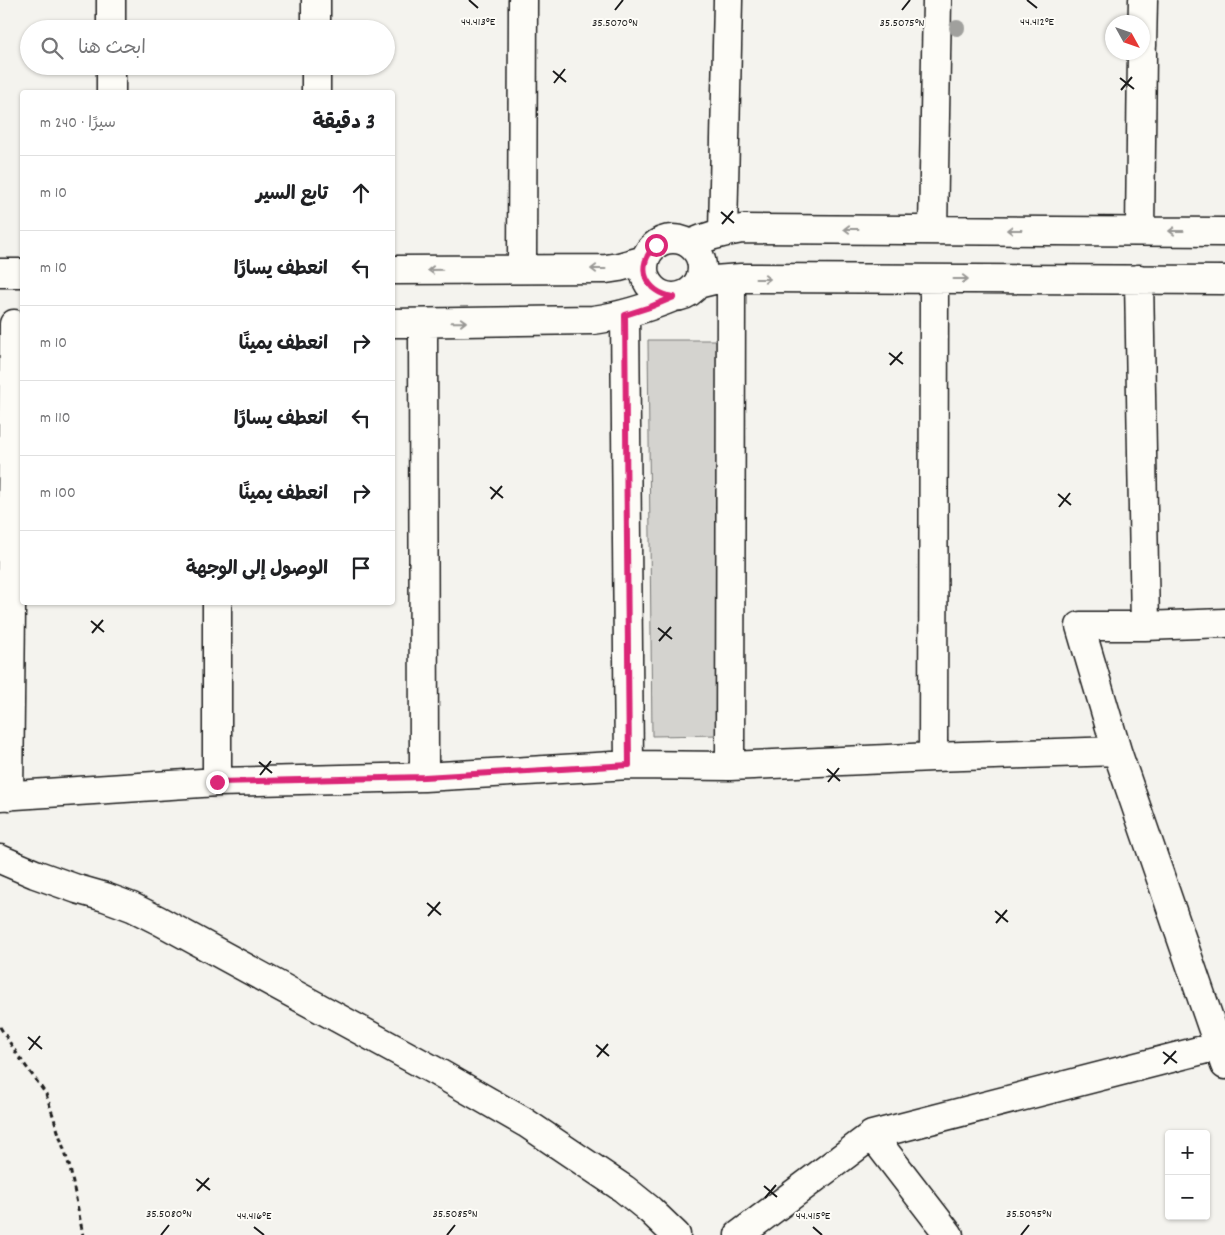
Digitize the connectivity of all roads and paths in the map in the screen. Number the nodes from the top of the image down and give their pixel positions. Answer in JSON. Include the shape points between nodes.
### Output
{"nodes":[{"id":1,"x":111,"y":0,"type":"edge"},
{"id":2,"x":316,"y":0,"type":"edge"},
{"id":3,"x":523,"y":0,"type":"edge"},
{"id":4,"x":728,"y":0,"type":"edge"},
{"id":5,"x":937,"y":0,"type":"edge"},
{"id":6,"x":1143,"y":0,"type":"edge"},
{"id":7,"x":1143,"y":15,"type":"edge"},
{"id":8,"x":111,"y":20,"type":"edge"},
{"id":9,"x":316,"y":20,"type":"edge"},
{"id":10,"x":1142,"y":60,"type":"edge"},
{"id":11,"x":111,"y":75,"type":"edge"},
{"id":12,"x":316,"y":75,"type":"edge"},
{"id":13,"x":110,"y":90,"type":"edge"},
{"id":14,"x":316,"y":90,"type":"edge"},
{"id":15,"x":933,"y":230,"type":"junction"},
{"id":16,"x":1140,"y":231,"type":"junction"},
{"id":17,"x":723,"y":232,"type":"junction"},
{"id":18,"x":1225,"y":232,"type":"edge"},
{"id":19,"x":690,"y":244,"type":"junction"},
{"id":20,"x":645,"y":260,"type":"junction"},
{"id":21,"x":522,"y":269,"type":"junction"},
{"id":22,"x":395,"y":270,"type":"edge"},
{"id":23,"x":20,"y":273,"type":"edge"},
{"id":24,"x":0,"y":274,"type":"edge"},
{"id":25,"x":731,"y":279,"type":"junction"},
{"id":26,"x":934,"y":279,"type":"junction"},
{"id":27,"x":1138,"y":279,"type":"junction"},
{"id":28,"x":1225,"y":280,"type":"edge"},
{"id":29,"x":698,"y":284,"type":"junction"},
{"id":30,"x":674,"y":297,"type":"junction"},
{"id":31,"x":625,"y":315,"type":"junction"},
{"id":32,"x":395,"y":323,"type":"edge"},
{"id":33,"x":423,"y":323,"type":"junction"},
{"id":34,"x":12,"y":324,"type":"edge"},
{"id":35,"x":217,"y":605,"type":"edge"},
{"id":36,"x":1225,"y":623,"type":"edge"},
{"id":37,"x":1145,"y":626,"type":"junction"},
{"id":38,"x":1117,"y":751,"type":"junction"},
{"id":39,"x":934,"y":757,"type":"junction"},
{"id":40,"x":629,"y":765,"type":"junction"},
{"id":41,"x":730,"y":766,"type":"junction"},
{"id":42,"x":424,"y":777,"type":"junction"},
{"id":43,"x":217,"y":782,"type":"junction"},
{"id":44,"x":4,"y":796,"type":"edge"},
{"id":45,"x":0,"y":859,"type":"edge"},
{"id":46,"x":0,"y":1026,"type":"edge"},
{"id":47,"x":1221,"y":1055,"type":"edge"},
{"id":48,"x":872,"y":1135,"type":"junction"},
{"id":49,"x":84,"y":1235,"type":"edge"},
{"id":50,"x":676,"y":1235,"type":"edge"},
{"id":51,"x":739,"y":1235,"type":"edge"},
{"id":52,"x":949,"y":1235,"type":"edge"}],
"edges":[{"from":1,"to":8,"type":"street"},
{"from":2,"to":9,"type":"street"},
{"from":3,"to":21,"type":"street"},
{"from":4,"to":17,"type":"street"},
{"from":5,"to":15,"type":"street"},
{"from":6,"to":7,"type":"street"},
{"from":10,"to":16,"type":"street"},
{"from":11,"to":13,"type":"street"},
{"from":12,"to":14,"type":"street"},
{"from":16,"to":15,"type":"street","one_way":true},
{"from":15,"to":17,"type":"street","one_way":true,"via":[[742,229]]},
{"from":18,"to":16,"type":"street","one_way":true},
{"from":17,"to":19,"type":"street"},
{"from":19,"to":20,"type":"street","via":[[673,238],[663,240],[649,251]]},
{"from":19,"to":29,"type":"street","via":[[701,258]]},
{"from":20,"to":21,"type":"street","one_way":true,"via":[[606,269]]},
{"from":20,"to":30,"type":"street","via":[[645,278],[650,286],[656,292]]},
{"from":21,"to":22,"type":"street","one_way":true},
{"from":23,"to":24,"type":"street"},
{"from":25,"to":26,"type":"street","one_way":true},
{"from":25,"to":29,"type":"street"},
{"from":25,"to":41,"type":"street"},
{"from":26,"to":27,"type":"street","one_way":true},
{"from":26,"to":39,"type":"street"},
{"from":27,"to":28,"type":"street"},
{"from":27,"to":37,"type":"street"},
{"from":29,"to":30,"type":"street","via":[[691,291]]},
{"from":30,"to":31,"type":"street"},
{"from":33,"to":31,"type":"street","one_way":true,"via":[[585,320]]},
{"from":31,"to":40,"type":"street"},
{"from":32,"to":33,"type":"street"},
{"from":33,"to":42,"type":"street"},
{"from":34,"to":44,"type":"street"},
{"from":35,"to":43,"type":"street"},
{"from":36,"to":37,"type":"street"},
{"from":37,"to":38,"type":"street","via":[[1080,626]]},
{"from":38,"to":39,"type":"street"},
{"from":38,"to":47,"type":"street"},
{"from":39,"to":41,"type":"street"},
{"from":40,"to":41,"type":"street"},
{"from":40,"to":42,"type":"street"},
{"from":42,"to":43,"type":"street"},
{"from":43,"to":44,"type":"street"},
{"from":45,"to":50,"type":"street","via":[[132,907],[437,1072],[526,1123],[604,1175],[631,1194]]},
{"from":46,"to":49,"type":"path","via":[[46,1094],[70,1168]]},
{"from":47,"to":48,"type":"street"},
{"from":48,"to":51,"type":"street"},
{"from":48,"to":52,"type":"street"}]}
